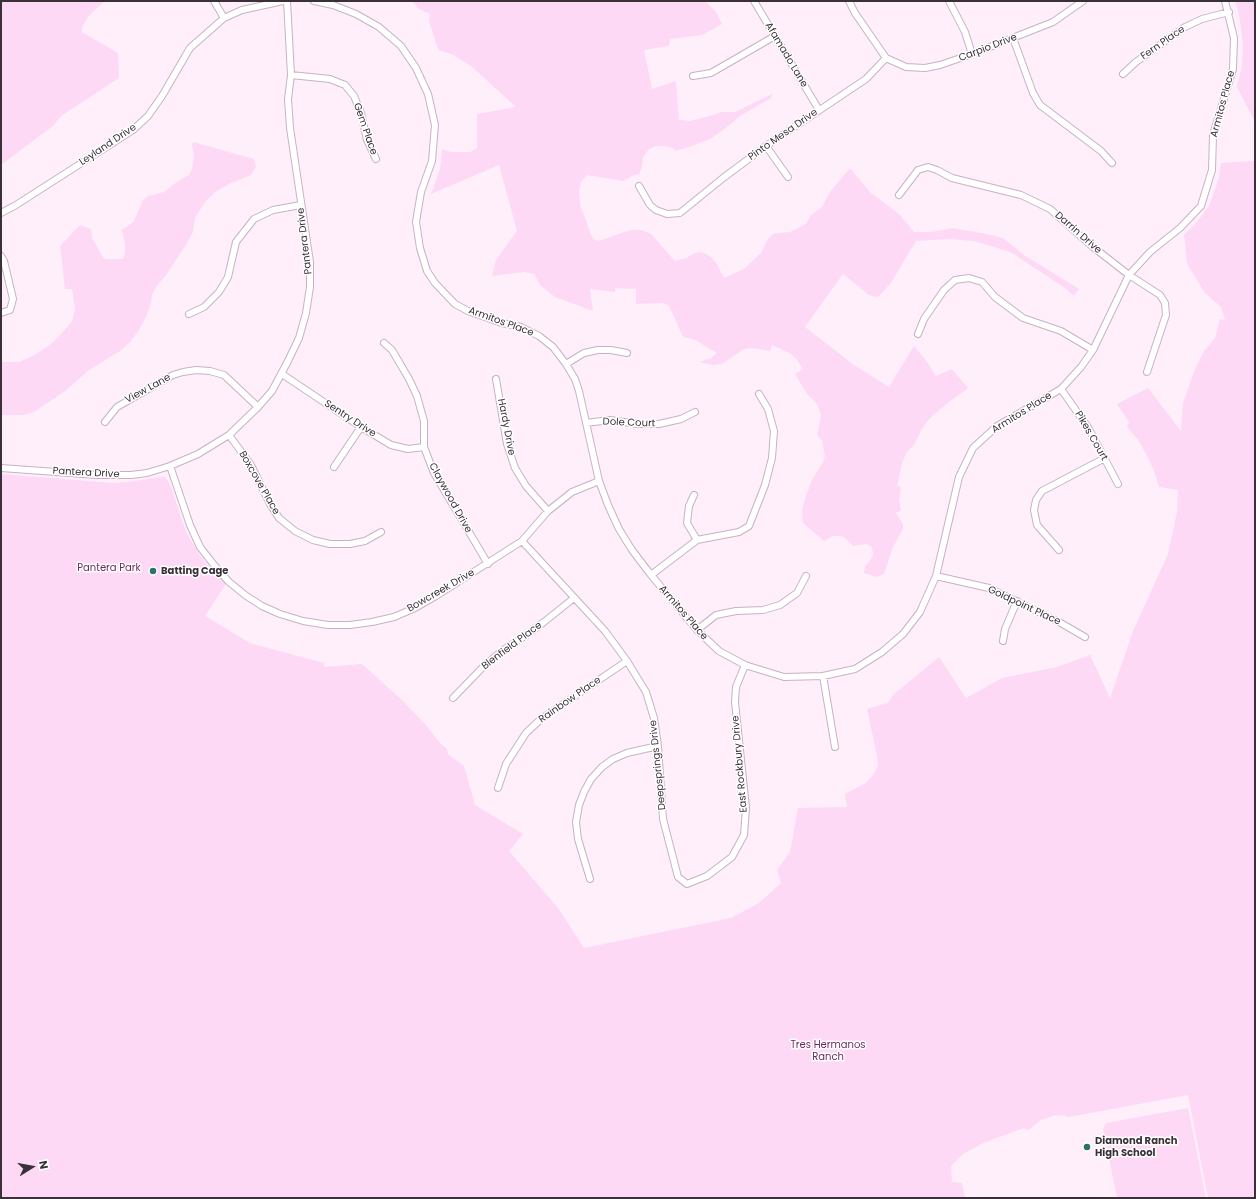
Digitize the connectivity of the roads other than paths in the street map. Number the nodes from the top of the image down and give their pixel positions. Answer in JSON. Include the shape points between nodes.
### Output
{"nodes":[{"id":1,"x":214,"y":1,"type":"edge"},
{"id":2,"x":282,"y":1,"type":"edge"},
{"id":3,"x":287,"y":1,"type":"edge"},
{"id":4,"x":314,"y":1,"type":"edge"},
{"id":5,"x":754,"y":1,"type":"edge"},
{"id":6,"x":848,"y":1,"type":"edge"},
{"id":7,"x":949,"y":1,"type":"edge"},
{"id":8,"x":1083,"y":1,"type":"edge"},
{"id":9,"x":1225,"y":1,"type":"edge"},
{"id":10,"x":1229,"y":12,"type":"junction"},
{"id":11,"x":224,"y":18,"type":"junction"},
{"id":12,"x":775,"y":36,"type":"junction"},
{"id":13,"x":1013,"y":38,"type":"junction"},
{"id":14,"x":972,"y":54,"type":"junction"},
{"id":15,"x":886,"y":58,"type":"junction"},
{"id":16,"x":1123,"y":74,"type":"dead end"},
{"id":17,"x":291,"y":75,"type":"junction"},
{"id":18,"x":693,"y":76,"type":"dead end"},
{"id":19,"x":819,"y":110,"type":"junction"},
{"id":20,"x":766,"y":146,"type":"junction"},
{"id":21,"x":376,"y":159,"type":"dead end"},
{"id":22,"x":1112,"y":163,"type":"dead end"},
{"id":23,"x":788,"y":177,"type":"dead end"},
{"id":24,"x":639,"y":186,"type":"dead end"},
{"id":25,"x":899,"y":194,"type":"dead end"},
{"id":26,"x":301,"y":205,"type":"junction"},
{"id":27,"x":1,"y":213,"type":"edge"},
{"id":28,"x":1,"y":256,"type":"edge"},
{"id":29,"x":1129,"y":275,"type":"junction"},
{"id":30,"x":1,"y":313,"type":"edge"},
{"id":31,"x":189,"y":314,"type":"dead end"},
{"id":32,"x":918,"y":334,"type":"dead end"},
{"id":33,"x":384,"y":343,"type":"dead end"},
{"id":34,"x":1093,"y":350,"type":"junction"},
{"id":35,"x":627,"y":353,"type":"dead end"},
{"id":36,"x":566,"y":364,"type":"junction"},
{"id":37,"x":1147,"y":372,"type":"dead end"},
{"id":38,"x":282,"y":374,"type":"junction"},
{"id":39,"x":496,"y":379,"type":"dead end"},
{"id":40,"x":1062,"y":389,"type":"junction"},
{"id":41,"x":759,"y":394,"type":"dead end"},
{"id":42,"x":258,"y":407,"type":"junction"},
{"id":43,"x":695,"y":412,"type":"dead end"},
{"id":44,"x":105,"y":422,"type":"dead end"},
{"id":45,"x":586,"y":423,"type":"junction"},
{"id":46,"x":361,"y":427,"type":"junction"},
{"id":47,"x":229,"y":435,"type":"junction"},
{"id":48,"x":424,"y":447,"type":"junction"},
{"id":49,"x":1105,"y":458,"type":"junction"},
{"id":50,"x":170,"y":466,"type":"junction"},
{"id":51,"x":334,"y":467,"type":"dead end"},
{"id":52,"x":1,"y":468,"type":"edge"},
{"id":53,"x":599,"y":481,"type":"junction"},
{"id":54,"x":1118,"y":484,"type":"dead end"},
{"id":55,"x":694,"y":495,"type":"dead end"},
{"id":56,"x":548,"y":511,"type":"junction"},
{"id":57,"x":381,"y":532,"type":"dead end"},
{"id":58,"x":697,"y":540,"type":"junction"},
{"id":59,"x":522,"y":541,"type":"junction"},
{"id":60,"x":1058,"y":550,"type":"dead end"},
{"id":61,"x":488,"y":564,"type":"junction"},
{"id":62,"x":651,"y":575,"type":"junction"},
{"id":63,"x":806,"y":576,"type":"dead end"},
{"id":64,"x":936,"y":576,"type":"junction"},
{"id":65,"x":574,"y":598,"type":"junction"},
{"id":66,"x":1016,"y":601,"type":"junction"},
{"id":67,"x":697,"y":630,"type":"junction"},
{"id":68,"x":1085,"y":637,"type":"dead end"},
{"id":69,"x":1003,"y":641,"type":"dead end"},
{"id":70,"x":627,"y":661,"type":"junction"},
{"id":71,"x":745,"y":665,"type":"junction"},
{"id":72,"x":823,"y":676,"type":"junction"},
{"id":73,"x":453,"y":698,"type":"dead end"},
{"id":74,"x":658,"y":746,"type":"junction"},
{"id":75,"x":835,"y":747,"type":"dead end"},
{"id":76,"x":498,"y":788,"type":"dead end"},
{"id":77,"x":590,"y":879,"type":"dead end"},
{"id":78,"x":687,"y":884,"type":"joint"}],
"edges":[{"from":1,"to":11,"type":"street"},
{"from":2,"to":11,"type":"street","via":[[242,10]]},
{"from":3,"to":17,"type":"street","name":"Pantera Drive"},
{"from":4,"to":36,"type":"street","name":"Armitos Place","via":[[333,5],[379,26],[401,46],[416,68],[428,94],[434,125],[432,161],[421,192],[416,222],[427,271],[435,283],[455,304],[468,311],[521,327],[538,336],[553,347]]},
{"from":5,"to":12,"type":"street","name":"Afamado Lane"},
{"from":6,"to":15,"type":"street"},
{"from":7,"to":14,"type":"street","via":[[965,32]]},
{"from":8,"to":13,"type":"street","name":"Carpio Drive","via":[[1053,22]]},
{"from":9,"to":10,"type":"street","name":"Armitos Place"},
{"from":10,"to":16,"type":"street","name":"Fern Place","via":[[1202,19],[1185,27]]},
{"from":10,"to":29,"type":"street","name":"Armitos Place","via":[[1234,38],[1233,69],[1213,135],[1212,170],[1201,206],[1180,228],[1150,252]]},
{"from":11,"to":27,"type":"street","name":"Leyland Drive","via":[[190,48],[155,106],[133,130]]},
{"from":12,"to":18,"type":"street","via":[[711,73]]},
{"from":12,"to":19,"type":"street","name":"Afamado Lane"},
{"from":13,"to":14,"type":"street","name":"Carpio Drive"},
{"from":13,"to":22,"type":"street","via":[[1033,93],[1040,105],[1101,151]]},
{"from":14,"to":15,"type":"street","name":"Carpio Drive","via":[[925,68],[906,67]]},
{"from":15,"to":19,"type":"street","name":"Pinto Mesa Drive","via":[[866,79]]},
{"from":17,"to":21,"type":"street","name":"Gem Place","via":[[330,79],[345,85],[354,96],[367,140]]},
{"from":17,"to":26,"type":"street","name":"Pantera Drive","via":[[288,99],[290,128]]},
{"from":19,"to":20,"type":"street","name":"Pinto Mesa Drive"},
{"from":20,"to":23,"type":"street"},
{"from":20,"to":24,"type":"street","name":"Pinto Mesa Drive","via":[[680,213],[666,214],[656,210],[650,205]]},
{"from":25,"to":29,"type":"street","name":"Darrin Drive","via":[[918,170],[928,166],[952,178],[1021,195],[1050,209]]},
{"from":26,"to":31,"type":"street","via":[[274,210],[254,219],[236,242],[228,277],[219,292],[204,307]]},
{"from":26,"to":38,"type":"street","name":"Pantera Drive","via":[[310,262],[310,287],[299,338]]},
{"from":28,"to":30,"type":"street","via":[[13,299],[10,310]]},
{"from":29,"to":34,"type":"street","name":"Armitos Place"},
{"from":29,"to":37,"type":"street","name":"Darrin Drive","via":[[1166,303],[1166,315]]},
{"from":32,"to":34,"type":"street","via":[[924,319],[944,290],[955,280],[969,278],[982,282],[995,297],[1023,318],[1061,331]]},
{"from":33,"to":48,"type":"street","name":"Claywood Drive","via":[[392,350],[417,396],[424,421]]},
{"from":34,"to":40,"type":"street","name":"Armitos Place"},
{"from":35,"to":36,"type":"street","via":[[598,350],[584,353]]},
{"from":36,"to":45,"type":"street","name":"Armitos Place","via":[[575,379]]},
{"from":38,"to":42,"type":"street","name":"Pantera Drive"},
{"from":38,"to":46,"type":"street","name":"Sentry Drive"},
{"from":39,"to":56,"type":"street","name":"Hardy Drive","via":[[507,444],[515,468],[526,486]]},
{"from":40,"to":49,"type":"street","name":"Pikes Court"},
{"from":40,"to":64,"type":"street","name":"Armitos Place","via":[[998,426],[973,448],[959,477]]},
{"from":41,"to":58,"type":"street","via":[[768,409],[774,431],[772,458],[749,526],[739,532]]},
{"from":42,"to":44,"type":"street","name":"View Lane","via":[[224,375],[196,370],[173,375],[116,407]]},
{"from":42,"to":47,"type":"street","name":"Pantera Drive"},
{"from":43,"to":45,"type":"street","name":"Dole Court","via":[[681,419],[659,424],[610,420]]},
{"from":45,"to":53,"type":"street","name":"Armitos Place"},
{"from":46,"to":48,"type":"street","name":"Sentry Drive","via":[[391,445]]},
{"from":46,"to":51,"type":"street"},
{"from":47,"to":50,"type":"street","name":"Pantera Drive","via":[[198,454]]},
{"from":47,"to":57,"type":"street","name":"Boxcove Place","via":[[251,465],[279,518],[295,531],[312,540],[330,544],[365,541]]},
{"from":48,"to":61,"type":"street","name":"Claywood Drive","via":[[434,473]]},
{"from":49,"to":54,"type":"street","name":"Pikes Court"},
{"from":49,"to":60,"type":"street","via":[[1042,491],[1036,500],[1034,510],[1038,525]]},
{"from":50,"to":52,"type":"street","name":"Pantera Drive","via":[[147,473],[117,476]]},
{"from":50,"to":61,"type":"street","name":"Bowcreek Drive","via":[[200,547],[228,581],[262,606],[280,614],[328,625],[350,625],[394,617],[416,608]]},
{"from":53,"to":56,"type":"street","name":"Bowcreek Drive","via":[[572,492]]},
{"from":53,"to":62,"type":"street","name":"Armitos Place","via":[[619,528]]},
{"from":55,"to":58,"type":"street","via":[[689,506],[687,523]]},
{"from":56,"to":59,"type":"street","name":"Bowcreek Drive"},
{"from":58,"to":62,"type":"street"},
{"from":59,"to":61,"type":"street","name":"Bowcreek Drive"},
{"from":59,"to":65,"type":"street","name":"Deepsprings Drive"},
{"from":62,"to":67,"type":"street","name":"Armitos Place"},
{"from":63,"to":67,"type":"street","via":[[797,593],[780,605],[763,610],[716,615]]},
{"from":64,"to":66,"type":"street","name":"Goldpoint Place","via":[[989,588]]},
{"from":64,"to":72,"type":"street","name":"Armitos Place","via":[[920,612],[903,634],[882,652],[855,669]]},
{"from":65,"to":70,"type":"street","name":"Deepsprings Drive","via":[[605,631]]},
{"from":65,"to":73,"type":"street","name":"Blenfield Place","via":[[503,650]]},
{"from":66,"to":68,"type":"street","name":"Goldpoint Place"},
{"from":66,"to":69,"type":"street","via":[[1004,629]]},
{"from":67,"to":71,"type":"street","name":"Armitos Place","via":[[719,651]]},
{"from":70,"to":74,"type":"street","name":"Deepsprings Drive","via":[[646,692],[654,718]]},
{"from":70,"to":76,"type":"street","name":"Rainbow Place","via":[[541,719],[526,734],[506,764]]},
{"from":71,"to":72,"type":"street","name":"Armitos Place","via":[[784,677]]},
{"from":71,"to":78,"type":"street","name":"East Rockbury Drive","via":[[736,687],[735,702],[746,808],[744,835],[732,857],[707,876]]},
{"from":72,"to":75,"type":"street"},
{"from":74,"to":77,"type":"street","via":[[613,759],[591,779],[584,792],[576,822],[578,839]]},
{"from":74,"to":78,"type":"street","name":"Deepsprings Drive","via":[[663,819],[678,877]]}]}
